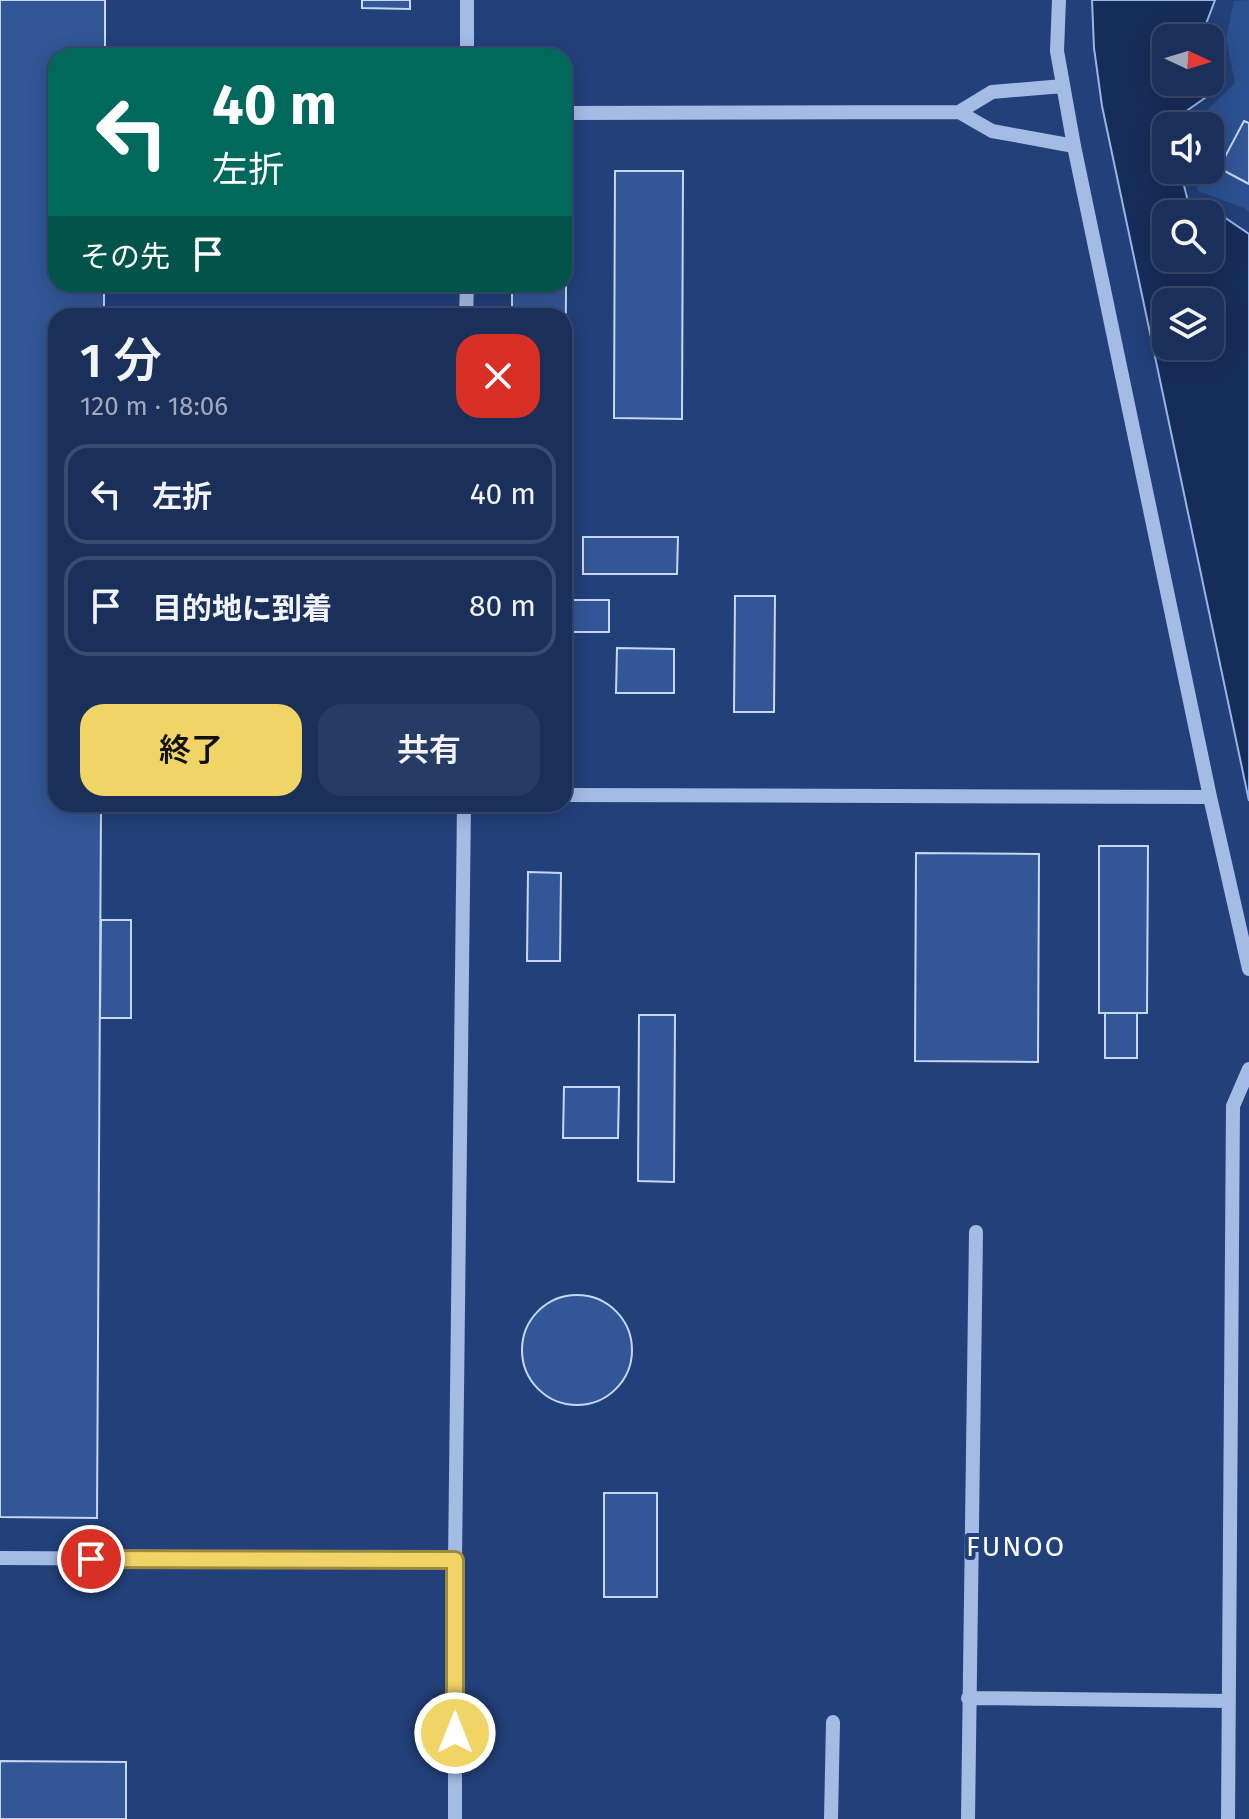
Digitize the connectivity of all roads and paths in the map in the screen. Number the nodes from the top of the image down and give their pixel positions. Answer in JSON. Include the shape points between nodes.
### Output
{"nodes":[{"id":1,"x":467,"y":0,"type":"edge"},
{"id":2,"x":1059,"y":0,"type":"edge"},
{"id":3,"x":467,"y":48,"type":"edge"},
{"id":4,"x":1063,"y":86,"type":"junction"},
{"id":5,"x":959,"y":112,"type":"junction"},
{"id":6,"x":572,"y":113,"type":"edge"},
{"id":7,"x":1074,"y":146,"type":"junction"},
{"id":8,"x":572,"y":795,"type":"edge"},
{"id":9,"x":1210,"y":797,"type":"junction"},
{"id":10,"x":464,"y":812,"type":"edge"},
{"id":11,"x":1249,"y":969,"type":"edge"},
{"id":12,"x":1249,"y":1069,"type":"edge"},
{"id":13,"x":976,"y":1232,"type":"dead end"},
{"id":14,"x":0,"y":1558,"type":"edge"},
{"id":15,"x":455,"y":1560,"type":"junction"},
{"id":16,"x":968,"y":1698,"type":"junction"},
{"id":17,"x":1229,"y":1701,"type":"junction"},
{"id":18,"x":833,"y":1722,"type":"dead end"},
{"id":19,"x":455,"y":1819,"type":"edge"},
{"id":20,"x":831,"y":1819,"type":"edge"},
{"id":21,"x":968,"y":1819,"type":"edge"},
{"id":22,"x":1228,"y":1819,"type":"edge"}],
"edges":[{"from":1,"to":3,"type":"street"},
{"from":2,"to":4,"type":"street","via":[[1057,51]]},
{"from":4,"to":5,"type":"street","via":[[992,92]]},
{"from":4,"to":7,"type":"street"},
{"from":5,"to":6,"type":"street"},
{"from":5,"to":7,"type":"street","via":[[992,131]]},
{"from":7,"to":9,"type":"street"},
{"from":8,"to":9,"type":"street"},
{"from":9,"to":11,"type":"street"},
{"from":10,"to":15,"type":"street"},
{"from":12,"to":17,"type":"street","via":[[1233,1106]]},
{"from":13,"to":16,"type":"street"},
{"from":14,"to":15,"type":"street"},
{"from":15,"to":19,"type":"street"},
{"from":16,"to":17,"type":"street"},
{"from":16,"to":21,"type":"street"},
{"from":17,"to":22,"type":"street"},
{"from":18,"to":20,"type":"street"}]}
